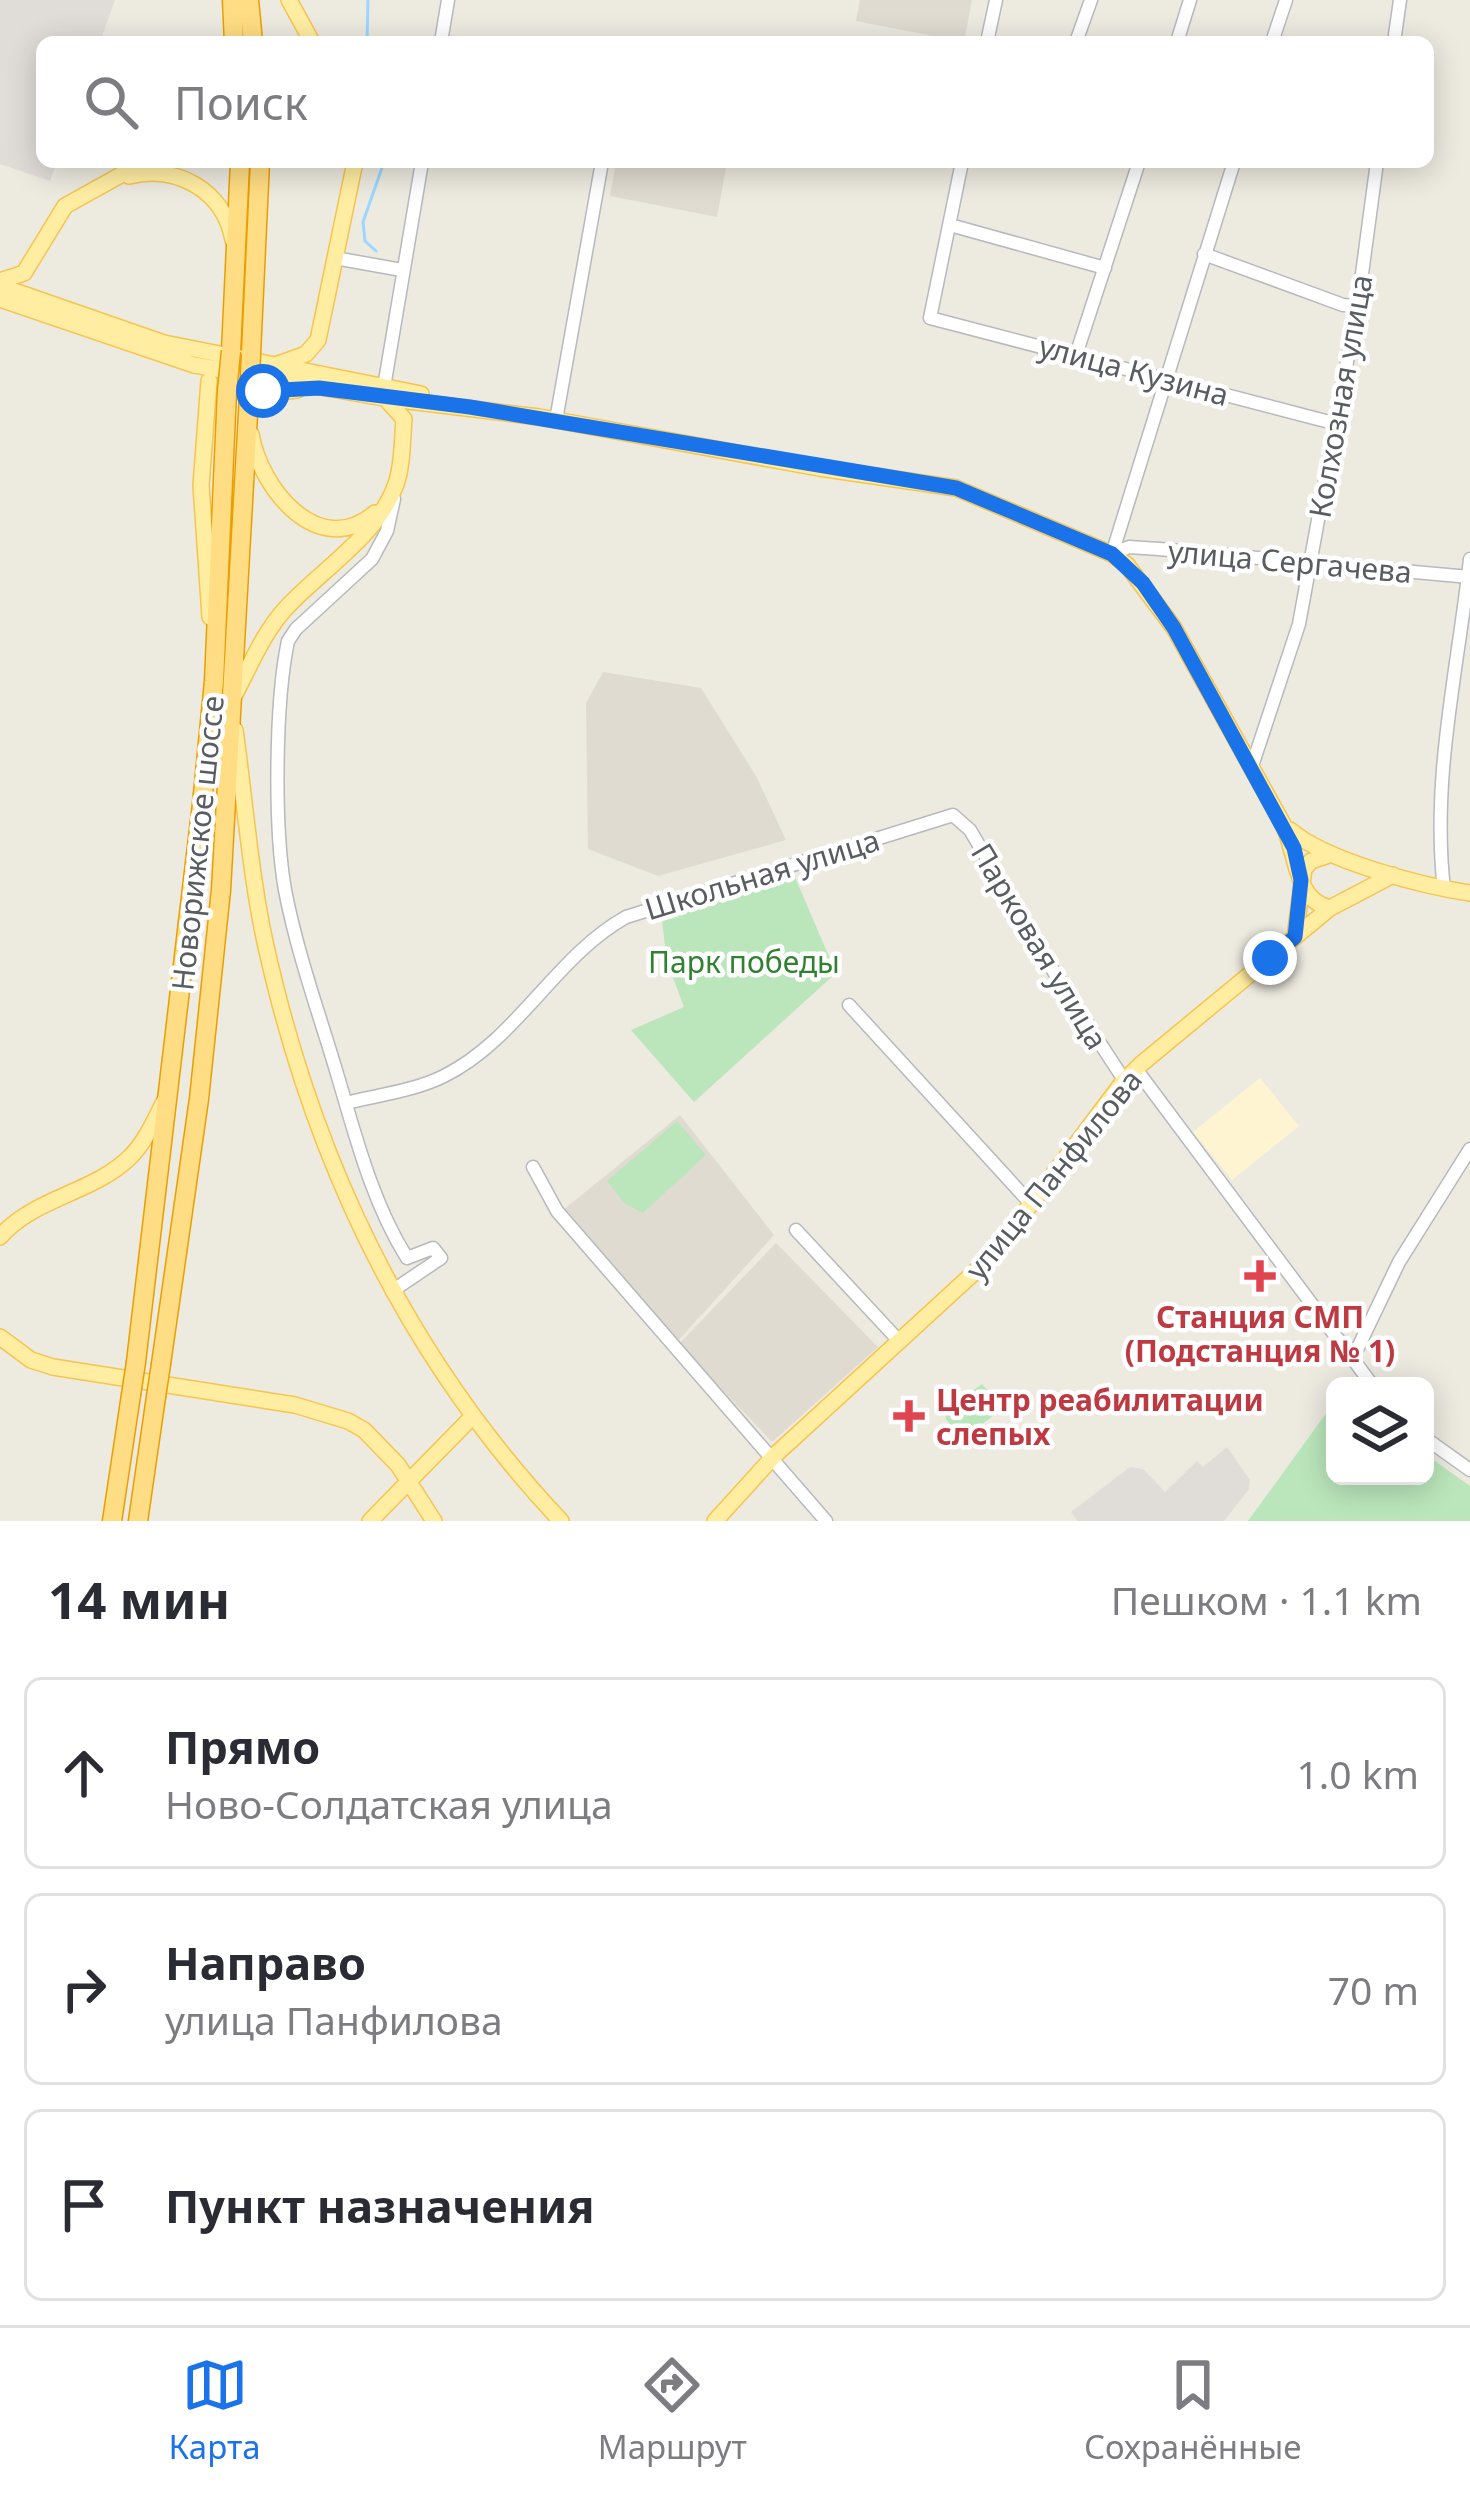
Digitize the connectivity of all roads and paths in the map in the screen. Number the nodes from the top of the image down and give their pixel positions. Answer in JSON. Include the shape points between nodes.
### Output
{"nodes":[{"id":1,"x":289,"y":0,"type":"edge"},
{"id":2,"x":448,"y":0,"type":"edge"},
{"id":3,"x":995,"y":0,"type":"edge"},
{"id":4,"x":1091,"y":0,"type":"edge"},
{"id":5,"x":1190,"y":0,"type":"edge"},
{"id":6,"x":1286,"y":0,"type":"edge"},
{"id":7,"x":1400,"y":0,"type":"edge"},
{"id":8,"x":238,"y":2,"type":"edge"},
{"id":9,"x":231,"y":36,"type":"edge"},
{"id":10,"x":251,"y":36,"type":"edge"},
{"id":11,"x":309,"y":36,"type":"edge"},
{"id":12,"x":442,"y":36,"type":"edge"},
{"id":13,"x":988,"y":36,"type":"edge"},
{"id":14,"x":1078,"y":36,"type":"edge"},
{"id":15,"x":1179,"y":36,"type":"edge"},
{"id":16,"x":1274,"y":36,"type":"edge"},
{"id":17,"x":1395,"y":36,"type":"edge"},
{"id":18,"x":134,"y":168,"type":"edge"},
{"id":19,"x":240,"y":168,"type":"edge"},
{"id":20,"x":260,"y":168,"type":"edge"},
{"id":21,"x":354,"y":168,"type":"edge"},
{"id":22,"x":421,"y":168,"type":"edge"},
{"id":23,"x":601,"y":168,"type":"edge"},
{"id":24,"x":961,"y":168,"type":"edge"},
{"id":25,"x":1136,"y":168,"type":"edge"},
{"id":26,"x":1232,"y":168,"type":"edge"},
{"id":27,"x":1376,"y":168,"type":"edge"},
{"id":28,"x":115,"y":179,"type":"junction"},
{"id":29,"x":950,"y":225,"type":"junction"},
{"id":30,"x":37,"y":250,"type":"junction"},
{"id":31,"x":1204,"y":254,"type":"junction"},
{"id":32,"x":335,"y":258,"type":"junction"},
{"id":33,"x":237,"y":266,"type":"junction"},
{"id":34,"x":1106,"y":268,"type":"junction"},
{"id":35,"x":403,"y":270,"type":"junction"},
{"id":36,"x":0,"y":284,"type":"edge"},
{"id":37,"x":0,"y":299,"type":"edge"},
{"id":38,"x":52,"y":304,"type":"junction"},
{"id":39,"x":1357,"y":306,"type":"junction"},
{"id":40,"x":318,"y":340,"type":"junction"},
{"id":41,"x":1076,"y":355,"type":"junction"},
{"id":42,"x":250,"y":357,"type":"junction"},
{"id":43,"x":194,"y":365,"type":"junction"},
{"id":44,"x":1164,"y":379,"type":"junction"},
{"id":45,"x":350,"y":380,"type":"junction"},
{"id":46,"x":209,"y":381,"type":"junction"},
{"id":47,"x":319,"y":388,"type":"junction"},
{"id":48,"x":384,"y":393,"type":"junction"},
{"id":49,"x":434,"y":404,"type":"junction"},
{"id":50,"x":248,"y":406,"type":"junction"},
{"id":51,"x":470,"y":407,"type":"junction"},
{"id":52,"x":404,"y":419,"type":"junction"},
{"id":53,"x":556,"y":420,"type":"junction"},
{"id":54,"x":1337,"y":424,"type":"junction"},
{"id":55,"x":398,"y":479,"type":"junction"},
{"id":56,"x":386,"y":503,"type":"junction"},
{"id":57,"x":1112,"y":554,"type":"junction"},
{"id":58,"x":1470,"y":559,"type":"edge"},
{"id":59,"x":1311,"y":564,"type":"junction"},
{"id":60,"x":1469,"y":577,"type":"edge"},
{"id":61,"x":214,"y":682,"type":"junction"},
{"id":62,"x":234,"y":706,"type":"junction"},
{"id":63,"x":1252,"y":766,"type":"junction"},
{"id":64,"x":953,"y":815,"type":"joint"},
{"id":65,"x":1283,"y":824,"type":"junction"},
{"id":66,"x":280,"y":846,"type":"junction"},
{"id":67,"x":250,"y":853,"type":"junction"},
{"id":68,"x":1336,"y":856,"type":"junction"},
{"id":69,"x":1393,"y":875,"type":"junction"},
{"id":70,"x":1301,"y":880,"type":"junction"},
{"id":71,"x":1444,"y":890,"type":"junction"},
{"id":72,"x":1470,"y":893,"type":"edge"},
{"id":73,"x":1346,"y":899,"type":"junction"},
{"id":74,"x":1330,"y":908,"type":"junction"},
{"id":75,"x":1295,"y":937,"type":"junction"},
{"id":76,"x":849,"y":1004,"type":"dead end"},
{"id":77,"x":1130,"y":1074,"type":"junction"},
{"id":78,"x":170,"y":1090,"type":"junction"},
{"id":79,"x":346,"y":1103,"type":"junction"},
{"id":80,"x":1470,"y":1149,"type":"edge"},
{"id":81,"x":533,"y":1167,"type":"dead end"},
{"id":82,"x":1032,"y":1205,"type":"junction"},
{"id":83,"x":796,"y":1230,"type":"dead end"},
{"id":84,"x":0,"y":1237,"type":"edge"},
{"id":85,"x":392,"y":1291,"type":"junction"},
{"id":86,"x":0,"y":1337,"type":"edge"},
{"id":87,"x":900,"y":1342,"type":"junction"},
{"id":88,"x":1352,"y":1360,"type":"junction"},
{"id":89,"x":1366,"y":1377,"type":"edge"},
{"id":90,"x":473,"y":1416,"type":"junction"},
{"id":91,"x":1434,"y":1445,"type":"edge"},
{"id":92,"x":774,"y":1456,"type":"junction"},
{"id":93,"x":1470,"y":1471,"type":"edge"},
{"id":94,"x":410,"y":1483,"type":"junction"},
{"id":95,"x":112,"y":1521,"type":"edge"},
{"id":96,"x":138,"y":1521,"type":"edge"},
{"id":97,"x":370,"y":1521,"type":"edge"},
{"id":98,"x":434,"y":1521,"type":"edge"},
{"id":99,"x":561,"y":1521,"type":"edge"},
{"id":100,"x":716,"y":1521,"type":"edge"},
{"id":101,"x":826,"y":1521,"type":"edge"}],
"edges":[{"from":1,"to":11,"type":"main road"},
{"from":2,"to":12,"type":"street"},
{"from":3,"to":13,"type":"street"},
{"from":4,"to":14,"type":"street"},
{"from":5,"to":15,"type":"street"},
{"from":6,"to":16,"type":"street"},
{"from":7,"to":17,"type":"street"},
{"from":8,"to":9,"type":"highway"},
{"from":8,"to":10,"type":"highway"},
{"from":18,"to":28,"type":"main road"},
{"from":19,"to":33,"type":"highway","name":"Новорижское шоссе"},
{"from":20,"to":42,"type":"highway","name":"Новорижское шоссе"},
{"from":21,"to":32,"type":"main road"},
{"from":22,"to":35,"type":"street"},
{"from":23,"to":53,"type":"street"},
{"from":24,"to":29,"type":"street"},
{"from":25,"to":34,"type":"street"},
{"from":26,"to":31,"type":"street"},
{"from":27,"to":39,"type":"street","name":"Колхозная улица"},
{"from":28,"to":30,"type":"main road","via":[[65,206]]},
{"from":28,"to":33,"type":"main road","via":[[154,172],[198,187],[226,215]]},
{"from":29,"to":34,"type":"street"},
{"from":29,"to":41,"type":"street","name":"улица Кузина","via":[[930,318]]},
{"from":30,"to":36,"type":"main road","via":[[24,273]]},
{"from":30,"to":38,"type":"main road","via":[[34,286]]},
{"from":31,"to":39,"type":"street"},
{"from":31,"to":44,"type":"street"},
{"from":32,"to":35,"type":"street"},
{"from":32,"to":40,"type":"main road"},
{"from":33,"to":42,"type":"highway","name":"Новорижское шоссе"},
{"from":34,"to":41,"type":"street"},
{"from":35,"to":48,"type":"street"},
{"from":36,"to":38,"type":"main road"},
{"from":37,"to":43,"type":"main road"},
{"from":38,"to":42,"type":"main road","via":[[164,343]]},
{"from":39,"to":54,"type":"street","name":"Колхозная улица"},
{"from":40,"to":42,"type":"main road","via":[[298,359]]},
{"from":40,"to":45,"type":"main road"},
{"from":41,"to":44,"type":"street","name":"улица Кузина"},
{"from":42,"to":45,"type":"main road"},
{"from":42,"to":50,"type":"highway","name":"Новорижское шоссе","bridge":true},
{"from":42,"to":61,"type":"highway","name":"Новорижское шоссе","bridge":true,"via":[[227,391]]},
{"from":43,"to":46,"type":"main road"},
{"from":43,"to":47,"type":"main road"},
{"from":44,"to":54,"type":"street","name":"улица Кузина"},
{"from":44,"to":57,"type":"street"},
{"from":45,"to":48,"type":"main road"},
{"from":46,"to":47,"type":"main road","via":[[263,391]]},
{"from":46,"to":61,"type":"main road","via":[[202,525]]},
{"from":47,"to":48,"type":"main road"},
{"from":48,"to":49,"type":"main road"},
{"from":48,"to":51,"type":"main road"},
{"from":48,"to":52,"type":"main road"},
{"from":49,"to":51,"type":"main road"},
{"from":49,"to":52,"type":"main road"},
{"from":50,"to":56,"type":"main road","via":[[260,468],[294,514],[342,528]]},
{"from":50,"to":62,"type":"highway","name":"Новорижское шоссе"},
{"from":51,"to":53,"type":"main road"},
{"from":52,"to":55,"type":"main road"},
{"from":53,"to":57,"type":"main road","via":[[956,488]]},
{"from":54,"to":59,"type":"street","name":"Колхозная улица"},
{"from":55,"to":56,"type":"main road"},
{"from":55,"to":66,"type":"street","via":[[372,559],[288,641]]},
{"from":56,"to":62,"type":"main road","via":[[284,610]]},
{"from":57,"to":59,"type":"street","name":"улица Сергачева","via":[[1144,548]]},
{"from":57,"to":63,"type":"main road","via":[[1174,628]]},
{"from":58,"to":60,"type":"street"},
{"from":59,"to":60,"type":"street","name":"улица Сергачева"},
{"from":59,"to":63,"type":"street","name":"Колхозная улица"},
{"from":60,"to":71,"type":"street","via":[[1443,757]]},
{"from":61,"to":78,"type":"highway","name":"Новорижское шоссе"},
{"from":62,"to":67,"type":"main road"},
{"from":62,"to":96,"type":"highway","name":"Новорижское шоссе","bridge":true,"via":[[199,1099]]},
{"from":63,"to":65,"type":"main road"},
{"from":64,"to":77,"type":"street","name":"Парковая улица"},
{"from":64,"to":79,"type":"street","name":"Школьная улица","via":[[626,917],[446,1075]]},
{"from":65,"to":68,"type":"main road"},
{"from":65,"to":70,"type":"main road"},
{"from":66,"to":67,"type":"street"},
{"from":66,"to":79,"type":"street","via":[[298,944]]},
{"from":67,"to":85,"type":"main road","via":[[293,1054],[340,1186]]},
{"from":68,"to":69,"type":"main road"},
{"from":68,"to":70,"type":"main road","via":[[1311,860]]},
{"from":68,"to":73,"type":"main road","via":[[1353,877]]},
{"from":69,"to":71,"type":"main road"},
{"from":69,"to":73,"type":"main road","name":"улица Панфилова"},
{"from":70,"to":74,"type":"main road","via":[[1312,901]]},
{"from":70,"to":75,"type":"main road"},
{"from":71,"to":72,"type":"main road"},
{"from":73,"to":74,"type":"main road","name":"улица Панфилова"},
{"from":74,"to":75,"type":"main road","name":"улица Панфилова"},
{"from":75,"to":77,"type":"main road","name":"улица Панфилова"},
{"from":76,"to":82,"type":"street"},
{"from":77,"to":82,"type":"main road","name":"улица Панфилова"},
{"from":77,"to":88,"type":"street","name":"Парковая улица"},
{"from":78,"to":84,"type":"main road","via":[[130,1157]]},
{"from":78,"to":95,"type":"highway","name":"Новорижское шоссе","bridge":true},
{"from":79,"to":85,"type":"street","via":[[405,1256],[433,1248],[442,1258]]},
{"from":80,"to":88,"type":"street"},
{"from":81,"to":92,"type":"street","via":[[593,1255]]},
{"from":82,"to":87,"type":"main road","name":"улица Панфилова","via":[[990,1258]]},
{"from":83,"to":87,"type":"street"},
{"from":85,"to":90,"type":"main road"},
{"from":86,"to":94,"type":"main road","via":[[53,1367],[326,1412],[364,1430]]},
{"from":87,"to":92,"type":"main road","name":"улица Панфилова"},
{"from":88,"to":89,"type":"street","name":"Парковая улица"},
{"from":90,"to":94,"type":"main road"},
{"from":90,"to":99,"type":"main road"},
{"from":91,"to":93,"type":"street"},
{"from":92,"to":100,"type":"main road","name":"улица Панфилова"},
{"from":92,"to":101,"type":"street"},
{"from":94,"to":97,"type":"main road"},
{"from":94,"to":98,"type":"main road"}]}
